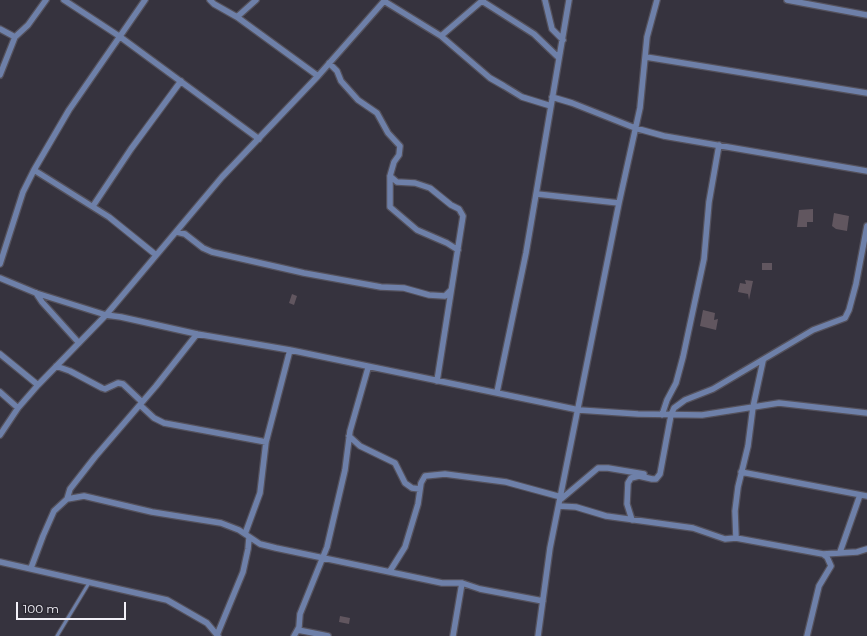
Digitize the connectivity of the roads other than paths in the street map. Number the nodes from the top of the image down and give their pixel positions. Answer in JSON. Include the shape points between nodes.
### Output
{"nodes":[{"id":1,"x":46,"y":0,"type":"edge"},
{"id":2,"x":64,"y":0,"type":"edge"},
{"id":3,"x":145,"y":0,"type":"edge"},
{"id":4,"x":210,"y":0,"type":"edge"},
{"id":5,"x":256,"y":0,"type":"edge"},
{"id":6,"x":384,"y":0,"type":"edge"},
{"id":7,"x":545,"y":0,"type":"edge"},
{"id":8,"x":569,"y":0,"type":"edge"},
{"id":9,"x":657,"y":0,"type":"edge"},
{"id":10,"x":787,"y":0,"type":"edge"},
{"id":11,"x":482,"y":1,"type":"edge"},
{"id":12,"x":867,"y":15,"type":"edge"},
{"id":13,"x":237,"y":17,"type":"junction"},
{"id":14,"x":0,"y":29,"type":"edge"},
{"id":15,"x":119,"y":36,"type":"junction"},
{"id":16,"x":441,"y":36,"type":"junction"},
{"id":17,"x":15,"y":37,"type":"junction"},
{"id":18,"x":563,"y":40,"type":"junction"},
{"id":19,"x":646,"y":57,"type":"junction"},
{"id":20,"x":559,"y":58,"type":"junction"},
{"id":21,"x":329,"y":64,"type":"junction"},
{"id":22,"x":0,"y":76,"type":"edge"},
{"id":23,"x":318,"y":76,"type":"junction"},
{"id":24,"x":181,"y":82,"type":"junction"},
{"id":25,"x":867,"y":93,"type":"edge"},
{"id":26,"x":552,"y":97,"type":"junction"},
{"id":27,"x":551,"y":106,"type":"junction"},
{"id":28,"x":635,"y":128,"type":"junction"},
{"id":29,"x":259,"y":139,"type":"junction"},
{"id":30,"x":719,"y":145,"type":"junction"},
{"id":31,"x":34,"y":170,"type":"junction"},
{"id":32,"x":867,"y":171,"type":"edge"},
{"id":33,"x":390,"y":176,"type":"junction"},
{"id":34,"x":537,"y":194,"type":"junction"},
{"id":35,"x":618,"y":203,"type":"junction"},
{"id":36,"x":93,"y":206,"type":"junction"},
{"id":37,"x":867,"y":226,"type":"edge"},
{"id":38,"x":177,"y":232,"type":"junction"},
{"id":39,"x":458,"y":250,"type":"junction"},
{"id":40,"x":156,"y":255,"type":"junction"},
{"id":41,"x":0,"y":264,"type":"edge"},
{"id":42,"x":0,"y":278,"type":"edge"},
{"id":43,"x":451,"y":290,"type":"junction"},
{"id":44,"x":36,"y":293,"type":"junction"},
{"id":45,"x":106,"y":315,"type":"junction"},
{"id":46,"x":197,"y":334,"type":"junction"},
{"id":47,"x":79,"y":343,"type":"junction"},
{"id":48,"x":290,"y":350,"type":"junction"},
{"id":49,"x":0,"y":354,"type":"edge"},
{"id":50,"x":763,"y":361,"type":"junction"},
{"id":51,"x":56,"y":366,"type":"junction"},
{"id":52,"x":368,"y":368,"type":"junction"},
{"id":53,"x":437,"y":381,"type":"junction"},
{"id":54,"x":38,"y":385,"type":"junction"},
{"id":55,"x":0,"y":392,"type":"edge"},
{"id":56,"x":497,"y":392,"type":"junction"},
{"id":57,"x":141,"y":404,"type":"junction"},
{"id":58,"x":753,"y":407,"type":"junction"},
{"id":59,"x":18,"y":408,"type":"junction"},
{"id":60,"x":579,"y":410,"type":"junction"},
{"id":61,"x":867,"y":413,"type":"edge"},
{"id":62,"x":662,"y":415,"type":"junction"},
{"id":63,"x":671,"y":415,"type":"junction"},
{"id":64,"x":0,"y":435,"type":"edge"},
{"id":65,"x":349,"y":436,"type":"junction"},
{"id":66,"x":266,"y":442,"type":"junction"},
{"id":67,"x":741,"y":472,"type":"junction"},
{"id":68,"x":656,"y":478,"type":"junction"},
{"id":69,"x":420,"y":489,"type":"junction"},
{"id":70,"x":860,"y":495,"type":"junction"},
{"id":71,"x":867,"y":496,"type":"edge"},
{"id":72,"x":66,"y":499,"type":"junction"},
{"id":73,"x":560,"y":501,"type":"junction"},
{"id":74,"x":632,"y":520,"type":"junction"},
{"id":75,"x":247,"y":536,"type":"junction"},
{"id":76,"x":736,"y":538,"type":"junction"},
{"id":77,"x":260,"y":544,"type":"junction"},
{"id":78,"x":867,"y":549,"type":"edge"},
{"id":79,"x":248,"y":552,"type":"junction"},
{"id":80,"x":840,"y":552,"type":"junction"},
{"id":81,"x":823,"y":554,"type":"junction"},
{"id":82,"x":323,"y":556,"type":"junction"},
{"id":83,"x":0,"y":562,"type":"edge"},
{"id":84,"x":32,"y":568,"type":"junction"},
{"id":85,"x":390,"y":571,"type":"junction"},
{"id":86,"x":89,"y":582,"type":"junction"},
{"id":87,"x":462,"y":583,"type":"junction"},
{"id":88,"x":543,"y":601,"type":"junction"},
{"id":89,"x":298,"y":630,"type":"junction"},
{"id":90,"x":57,"y":636,"type":"edge"},
{"id":91,"x":217,"y":636,"type":"edge"},
{"id":92,"x":294,"y":636,"type":"edge"},
{"id":93,"x":328,"y":636,"type":"edge"},
{"id":94,"x":453,"y":636,"type":"edge"},
{"id":95,"x":538,"y":636,"type":"edge"},
{"id":96,"x":807,"y":636,"type":"edge"}],
"edges":[{"from":1,"to":17,"type":"street","via":[[28,25]]},
{"from":2,"to":15,"type":"street"},
{"from":3,"to":15,"type":"street"},
{"from":4,"to":13,"type":"street"},
{"from":5,"to":13,"type":"street"},
{"from":6,"to":16,"type":"street"},
{"from":6,"to":21,"type":"street"},
{"from":7,"to":18,"type":"street","via":[[552,29]]},
{"from":8,"to":18,"type":"street"},
{"from":9,"to":19,"type":"street","via":[[647,37]]},
{"from":10,"to":12,"type":"street"},
{"from":11,"to":16,"type":"street"},
{"from":11,"to":20,"type":"street","via":[[534,34]]},
{"from":13,"to":23,"type":"street"},
{"from":14,"to":17,"type":"street"},
{"from":15,"to":24,"type":"street"},
{"from":15,"to":31,"type":"street","via":[[69,110]]},
{"from":16,"to":27,"type":"street","via":[[499,84],[522,97]]},
{"from":17,"to":22,"type":"street"},
{"from":18,"to":20,"type":"street"},
{"from":19,"to":25,"type":"street"},
{"from":19,"to":28,"type":"street"},
{"from":20,"to":26,"type":"street"},
{"from":21,"to":23,"type":"street"},
{"from":21,"to":33,"type":"street","via":[[358,100],[377,113],[388,133],[399,144],[399,156],[394,162]]},
{"from":23,"to":29,"type":"street"},
{"from":24,"to":29,"type":"street"},
{"from":24,"to":36,"type":"street","via":[[131,148]]},
{"from":26,"to":27,"type":"street"},
{"from":26,"to":28,"type":"street"},
{"from":27,"to":34,"type":"street"},
{"from":28,"to":30,"type":"street","via":[[664,136]]},
{"from":28,"to":35,"type":"street"},
{"from":29,"to":38,"type":"street","via":[[222,177]]},
{"from":30,"to":32,"type":"street"},
{"from":30,"to":62,"type":"street","via":[[709,202],[704,258],[683,357],[676,383]]},
{"from":31,"to":36,"type":"street"},
{"from":31,"to":41,"type":"street","via":[[23,192]]},
{"from":33,"to":39,"type":"street","via":[[389,203],[393,211],[417,230]]},
{"from":33,"to":39,"type":"street","via":[[399,183],[424,185],[461,211],[463,219]]},
{"from":34,"to":35,"type":"street"},
{"from":34,"to":56,"type":"street"},
{"from":35,"to":60,"type":"street"},
{"from":36,"to":40,"type":"street"},
{"from":37,"to":50,"type":"street","via":[[856,284],[845,318],[813,330]]},
{"from":38,"to":40,"type":"street"},
{"from":38,"to":43,"type":"street","via":[[185,234],[212,252],[304,273],[381,287],[404,288],[429,295],[444,296]]},
{"from":39,"to":43,"type":"street"},
{"from":40,"to":45,"type":"street"},
{"from":42,"to":44,"type":"street"},
{"from":43,"to":53,"type":"street"},
{"from":44,"to":45,"type":"street"},
{"from":44,"to":47,"type":"street"},
{"from":45,"to":46,"type":"street"},
{"from":45,"to":47,"type":"street"},
{"from":46,"to":48,"type":"street"},
{"from":46,"to":57,"type":"street"},
{"from":47,"to":51,"type":"street"},
{"from":48,"to":52,"type":"street"},
{"from":48,"to":66,"type":"street"},
{"from":49,"to":54,"type":"street"},
{"from":50,"to":58,"type":"street"},
{"from":50,"to":63,"type":"street","via":[[713,389],[685,400],[674,408]]},
{"from":51,"to":54,"type":"street"},
{"from":51,"to":57,"type":"street","via":[[105,389],[118,383],[123,384]]},
{"from":52,"to":53,"type":"street"},
{"from":52,"to":65,"type":"street"},
{"from":53,"to":56,"type":"street"},
{"from":54,"to":59,"type":"street"},
{"from":55,"to":59,"type":"street"},
{"from":56,"to":60,"type":"street"},
{"from":57,"to":66,"type":"street","via":[[154,418],[164,423]]},
{"from":57,"to":72,"type":"street","via":[[81,474]]},
{"from":58,"to":61,"type":"street","via":[[785,403]]},
{"from":58,"to":63,"type":"street","via":[[702,415]]},
{"from":58,"to":67,"type":"street","via":[[748,446]]},
{"from":59,"to":64,"type":"street"},
{"from":60,"to":62,"type":"street"},
{"from":60,"to":73,"type":"street"},
{"from":62,"to":63,"type":"street"},
{"from":63,"to":68,"type":"street","via":[[663,463]]},
{"from":65,"to":69,"type":"street","via":[[360,446],[395,463],[405,483],[412,488]]},
{"from":65,"to":82,"type":"street","via":[[345,470]]},
{"from":66,"to":75,"type":"street","via":[[260,493]]},
{"from":67,"to":70,"type":"street"},
{"from":67,"to":76,"type":"street","via":[[735,511]]},
{"from":68,"to":73,"type":"street","via":[[602,467],[579,483]]},
{"from":68,"to":74,"type":"street","via":[[638,476],[629,479],[627,504]]},
{"from":69,"to":73,"type":"street","via":[[425,476],[445,474],[506,482]]},
{"from":69,"to":85,"type":"street","via":[[414,522],[405,547]]},
{"from":70,"to":71,"type":"street"},
{"from":70,"to":80,"type":"street"},
{"from":72,"to":75,"type":"street","via":[[92,496],[152,512],[221,523]]},
{"from":72,"to":84,"type":"street","via":[[54,511]]},
{"from":73,"to":74,"type":"street","via":[[606,516]]},
{"from":73,"to":88,"type":"street"},
{"from":74,"to":76,"type":"street","via":[[693,528],[725,539]]},
{"from":75,"to":77,"type":"street"},
{"from":75,"to":79,"type":"street"},
{"from":76,"to":81,"type":"street"},
{"from":77,"to":79,"type":"street"},
{"from":77,"to":82,"type":"street"},
{"from":78,"to":80,"type":"street"},
{"from":79,"to":91,"type":"street","via":[[241,578]]},
{"from":80,"to":81,"type":"street"},
{"from":81,"to":96,"type":"street","via":[[831,566],[819,586]]},
{"from":82,"to":85,"type":"street"},
{"from":82,"to":89,"type":"street","via":[[300,614]]},
{"from":83,"to":84,"type":"street"},
{"from":84,"to":86,"type":"street"},
{"from":85,"to":87,"type":"street","via":[[442,583]]},
{"from":86,"to":90,"type":"lane"},
{"from":86,"to":91,"type":"street","via":[[167,600],[207,623]]},
{"from":87,"to":88,"type":"street"},
{"from":87,"to":94,"type":"street"},
{"from":88,"to":95,"type":"street"},
{"from":89,"to":92,"type":"street"},
{"from":89,"to":93,"type":"street"}]}
